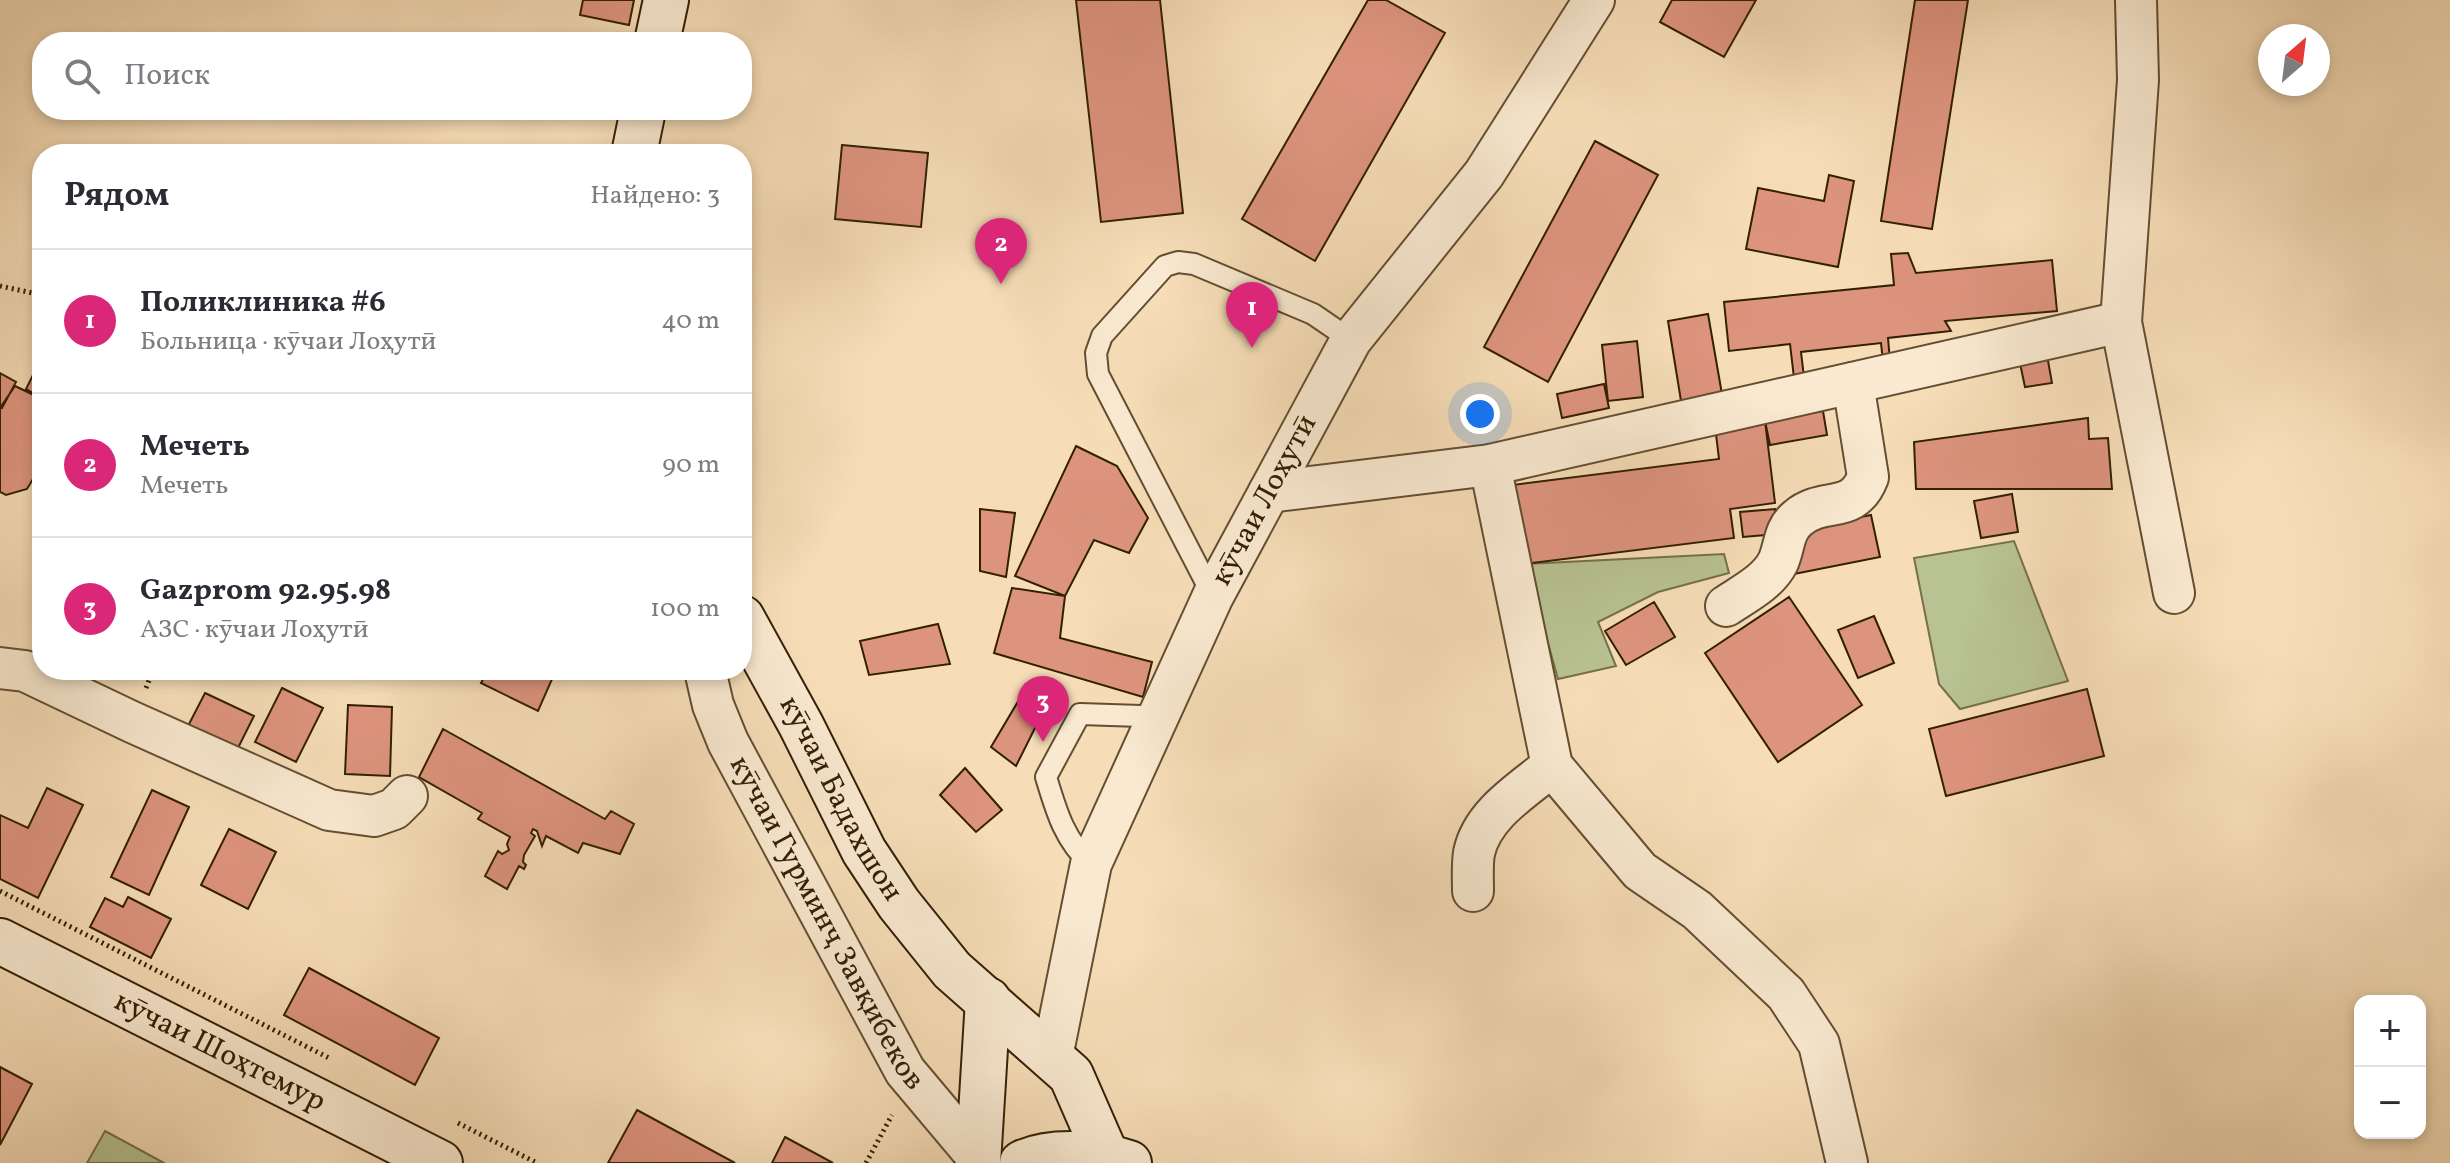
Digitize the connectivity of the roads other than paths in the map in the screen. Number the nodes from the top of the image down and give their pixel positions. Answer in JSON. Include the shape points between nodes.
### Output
{"nodes":[{"id":1,"x":666,"y":0,"type":"edge"},
{"id":2,"x":1594,"y":0,"type":"edge"},
{"id":3,"x":2136,"y":0,"type":"edge"},
{"id":4,"x":659,"y":32,"type":"edge"},
{"id":5,"x":641,"y":120,"type":"edge"},
{"id":6,"x":636,"y":144,"type":"edge"},
{"id":7,"x":2121,"y":322,"type":"junction"},
{"id":8,"x":1351,"y":340,"type":"junction"},
{"id":9,"x":1853,"y":383,"type":"junction"},
{"id":10,"x":1490,"y":465,"type":"junction"},
{"id":11,"x":1269,"y":492,"type":"junction"},
{"id":12,"x":2174,"y":593,"type":"dead end"},
{"id":13,"x":1213,"y":596,"type":"junction"},
{"id":14,"x":1726,"y":606,"type":"dead end"},
{"id":15,"x":752,"y":636,"type":"edge"},
{"id":16,"x":0,"y":668,"type":"edge"},
{"id":17,"x":32,"y":674,"type":"edge"},
{"id":18,"x":44,"y":680,"type":"edge"},
{"id":19,"x":707,"y":680,"type":"edge"},
{"id":20,"x":1156,"y":720,"type":"junction"},
{"id":21,"x":1552,"y":766,"type":"junction"},
{"id":22,"x":407,"y":796,"type":"dead end"},
{"id":23,"x":1091,"y":864,"type":"junction"},
{"id":24,"x":1473,"y":891,"type":"dead end"},
{"id":25,"x":0,"y":941,"type":"edge"},
{"id":26,"x":988,"y":1000,"type":"junction"},
{"id":27,"x":1052,"y":1057,"type":"junction"},
{"id":28,"x":1118,"y":1159,"type":"edge"},
{"id":29,"x":978,"y":1161,"type":"edge"},
{"id":30,"x":440,"y":1163,"type":"edge"},
{"id":31,"x":1022,"y":1163,"type":"edge"},
{"id":32,"x":1847,"y":1163,"type":"edge"}],
"edges":[{"from":1,"to":4,"type":"main road"},
{"from":2,"to":8,"type":"street","name":"кӯчаи Лоҳутӣ","via":[[1484,174]]},
{"from":3,"to":7,"type":"street","via":[[2138,80]]},
{"from":5,"to":6,"type":"main road"},
{"from":7,"to":9,"type":"street"},
{"from":7,"to":12,"type":"street"},
{"from":8,"to":11,"type":"street","name":"кӯчаи Лоҳутӣ"},
{"from":8,"to":13,"type":"lane","via":[[1313,314],[1178,262],[1165,266],[1102,336],[1096,353],[1098,374]]},
{"from":9,"to":10,"type":"street"},
{"from":9,"to":14,"type":"street","via":[[1868,477],[1863,491],[1853,501],[1800,516],[1785,536],[1772,570]]},
{"from":10,"to":11,"type":"street"},
{"from":10,"to":21,"type":"street"},
{"from":11,"to":13,"type":"street","name":"кӯчаи Лоҳутӣ"},
{"from":13,"to":20,"type":"street","name":"кӯчаи Лоҳутӣ"},
{"from":15,"to":26,"type":"main road","name":"кӯчаи Бадахшон","via":[[864,851],[952,970]]},
{"from":16,"to":17,"type":"street"},
{"from":18,"to":22,"type":"street","via":[[329,810],[374,816],[394,809]]},
{"from":19,"to":29,"type":"street","name":"кӯчаи Гурминҷ Завқибеков","via":[[728,742],[905,1071]]},
{"from":20,"to":23,"type":"street","name":"кӯчаи Лоҳутӣ"},
{"from":20,"to":23,"type":"lane","via":[[1080,714],[1046,777],[1055,811],[1077,851]]},
{"from":21,"to":24,"type":"street","via":[[1490,819],[1480,834],[1473,855]]},
{"from":21,"to":32,"type":"street","via":[[1640,871],[1697,910],[1786,994],[1819,1044]]},
{"from":23,"to":27,"type":"street","name":"кӯчаи Лоҳутӣ"},
{"from":25,"to":30,"type":"main road","name":"кӯчаи Шоҳтемур"},
{"from":26,"to":27,"type":"main road"},
{"from":26,"to":29,"type":"main road"},
{"from":27,"to":28,"type":"main road","via":[[1071,1075]]},
{"from":28,"to":31,"type":"main road","via":[[1037,1156]]}]}
